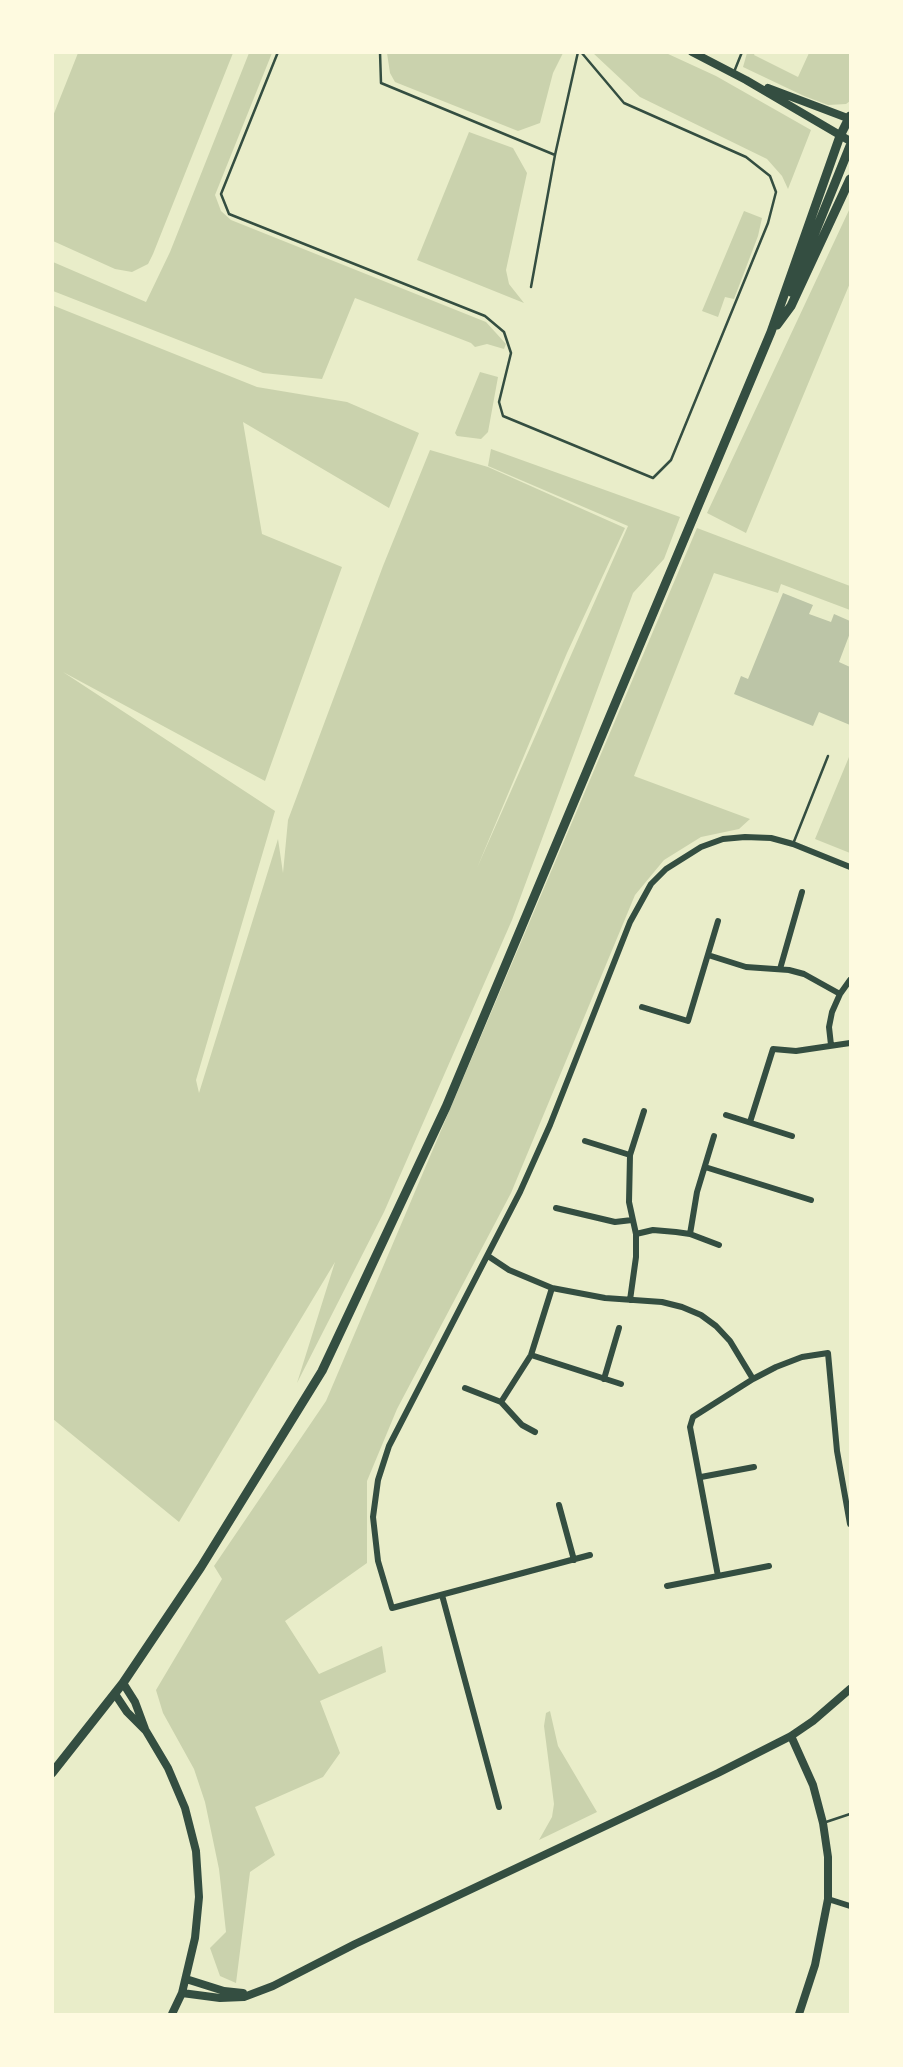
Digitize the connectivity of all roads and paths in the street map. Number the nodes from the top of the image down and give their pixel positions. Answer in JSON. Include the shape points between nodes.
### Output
{"nodes":[{"id":1,"x":278,"y":52,"type":"edge"},
{"id":2,"x":380,"y":52,"type":"edge"},
{"id":3,"x":580,"y":52,"type":"edge"},
{"id":4,"x":692,"y":52,"type":"edge"},
{"id":5,"x":742,"y":52,"type":"edge"},
{"id":6,"x":733,"y":73,"type":"junction"},
{"id":7,"x":746,"y":80,"type":"junction"},
{"id":8,"x":850,"y":118,"type":"edge"},
{"id":9,"x":850,"y":130,"type":"edge"},
{"id":10,"x":840,"y":135,"type":"junction"},
{"id":11,"x":850,"y":144,"type":"edge"},
{"id":12,"x":555,"y":155,"type":"junction"},
{"id":13,"x":850,"y":178,"type":"edge"},
{"id":14,"x":531,"y":287,"type":"dead end"},
{"id":15,"x":780,"y":320,"type":"junction"},
{"id":16,"x":771,"y":332,"type":"junction"},
{"id":17,"x":828,"y":756,"type":"dead end"},
{"id":18,"x":793,"y":844,"type":"junction"},
{"id":19,"x":850,"y":867,"type":"edge"},
{"id":20,"x":802,"y":892,"type":"dead end"},
{"id":21,"x":718,"y":921,"type":"dead end"},
{"id":22,"x":708,"y":955,"type":"junction"},
{"id":23,"x":780,"y":969,"type":"junction"},
{"id":24,"x":850,"y":980,"type":"edge"},
{"id":25,"x":840,"y":994,"type":"junction"},
{"id":26,"x":642,"y":1007,"type":"dead end"},
{"id":27,"x":850,"y":1043,"type":"edge"},
{"id":28,"x":831,"y":1045,"type":"junction"},
{"id":29,"x":644,"y":1111,"type":"dead end"},
{"id":30,"x":726,"y":1115,"type":"dead end"},
{"id":31,"x":750,"y":1122,"type":"junction"},
{"id":32,"x":714,"y":1136,"type":"dead end"},
{"id":33,"x":792,"y":1136,"type":"dead end"},
{"id":34,"x":585,"y":1142,"type":"dead end"},
{"id":35,"x":630,"y":1155,"type":"junction"},
{"id":36,"x":705,"y":1167,"type":"junction"},
{"id":37,"x":811,"y":1200,"type":"dead end"},
{"id":38,"x":556,"y":1208,"type":"dead end"},
{"id":39,"x":632,"y":1220,"type":"junction"},
{"id":40,"x":636,"y":1234,"type":"junction"},
{"id":41,"x":690,"y":1234,"type":"junction"},
{"id":42,"x":719,"y":1245,"type":"dead end"},
{"id":43,"x":488,"y":1256,"type":"junction"},
{"id":44,"x":552,"y":1287,"type":"junction"},
{"id":45,"x":630,"y":1300,"type":"junction"},
{"id":46,"x":619,"y":1328,"type":"dead end"},
{"id":47,"x":531,"y":1355,"type":"junction"},
{"id":48,"x":604,"y":1379,"type":"junction"},
{"id":49,"x":753,"y":1379,"type":"junction"},
{"id":50,"x":621,"y":1384,"type":"dead end"},
{"id":51,"x":465,"y":1388,"type":"dead end"},
{"id":52,"x":500,"y":1402,"type":"junction"},
{"id":53,"x":535,"y":1432,"type":"dead end"},
{"id":54,"x":754,"y":1467,"type":"dead end"},
{"id":55,"x":701,"y":1477,"type":"junction"},
{"id":56,"x":559,"y":1505,"type":"dead end"},
{"id":57,"x":850,"y":1524,"type":"edge"},
{"id":58,"x":590,"y":1555,"type":"dead end"},
{"id":59,"x":574,"y":1560,"type":"junction"},
{"id":60,"x":769,"y":1566,"type":"dead end"},
{"id":61,"x":718,"y":1576,"type":"junction"},
{"id":62,"x":667,"y":1586,"type":"dead end"},
{"id":63,"x":442,"y":1595,"type":"junction"},
{"id":64,"x":123,"y":1683,"type":"junction"},
{"id":65,"x":850,"y":1689,"type":"edge"},
{"id":66,"x":114,"y":1694,"type":"junction"},
{"id":67,"x":146,"y":1731,"type":"junction"},
{"id":68,"x":791,"y":1736,"type":"junction"},
{"id":69,"x":52,"y":1773,"type":"edge"},
{"id":70,"x":499,"y":1807,"type":"dead end"},
{"id":71,"x":850,"y":1814,"type":"edge"},
{"id":72,"x":823,"y":1823,"type":"junction"},
{"id":73,"x":828,"y":1899,"type":"junction"},
{"id":74,"x":850,"y":1906,"type":"edge"},
{"id":75,"x":186,"y":1979,"type":"junction"},
{"id":76,"x":182,"y":1993,"type":"junction"},
{"id":77,"x":256,"y":1993,"type":"junction"},
{"id":78,"x":172,"y":2014,"type":"edge"},
{"id":79,"x":799,"y":2014,"type":"edge"}],
"edges":[{"from":1,"to":3,"type":"lane","via":[[221,194],[229,214],[485,316],[504,332],[511,353],[499,402],[503,416],[653,478],[671,460],[768,223],[776,191],[770,176],[746,157],[624,103]]},
{"from":2,"to":12,"type":"lane","via":[[382,83]]},
{"from":3,"to":12,"type":"lane"},
{"from":4,"to":6,"type":"street"},
{"from":5,"to":6,"type":"lane"},
{"from":6,"to":7,"type":"street"},
{"from":7,"to":8,"type":"street"},
{"from":7,"to":10,"type":"street"},
{"from":8,"to":9,"type":"main road"},
{"from":8,"to":10,"type":"main road"},
{"from":10,"to":11,"type":"street"},
{"from":10,"to":16,"type":"main road"},
{"from":11,"to":15,"type":"main road"},
{"from":12,"to":14,"type":"lane"},
{"from":13,"to":15,"type":"main road","via":[[791,306]]},
{"from":15,"to":16,"type":"main road"},
{"from":16,"to":64,"type":"main road","via":[[446,1107],[322,1371]]},
{"from":17,"to":18,"type":"lane"},
{"from":18,"to":19,"type":"street"},
{"from":18,"to":43,"type":"street","via":[[745,836],[723,839],[682,857],[647,889],[550,1125]]},
{"from":20,"to":23,"type":"street"},
{"from":21,"to":22,"type":"street"},
{"from":22,"to":23,"type":"street","via":[[746,967]]},
{"from":22,"to":26,"type":"street","via":[[688,1021]]},
{"from":23,"to":25,"type":"street","via":[[804,974]]},
{"from":24,"to":25,"type":"street"},
{"from":25,"to":28,"type":"street","via":[[829,1027]]},
{"from":27,"to":28,"type":"street"},
{"from":28,"to":31,"type":"street","via":[[796,1051],[773,1049]]},
{"from":29,"to":35,"type":"street"},
{"from":30,"to":31,"type":"street"},
{"from":31,"to":33,"type":"street"},
{"from":32,"to":36,"type":"street"},
{"from":34,"to":35,"type":"street"},
{"from":35,"to":39,"type":"street"},
{"from":36,"to":37,"type":"street"},
{"from":36,"to":41,"type":"street"},
{"from":38,"to":39,"type":"street","via":[[615,1222]]},
{"from":39,"to":40,"type":"street"},
{"from":40,"to":41,"type":"street","via":[[653,1230]]},
{"from":40,"to":45,"type":"street"},
{"from":41,"to":42,"type":"street"},
{"from":43,"to":44,"type":"street"},
{"from":43,"to":63,"type":"street","via":[[388,1446],[374,1496],[375,1539],[392,1608]]},
{"from":44,"to":45,"type":"street"},
{"from":44,"to":47,"type":"street"},
{"from":45,"to":49,"type":"street","via":[[662,1302],[701,1315],[730,1341]]},
{"from":46,"to":48,"type":"street"},
{"from":47,"to":48,"type":"street"},
{"from":47,"to":52,"type":"street"},
{"from":48,"to":50,"type":"street"},
{"from":49,"to":55,"type":"street","via":[[694,1417],[690,1427]]},
{"from":49,"to":57,"type":"street","via":[[802,1357],[828,1353],[837,1451]]},
{"from":51,"to":52,"type":"street"},
{"from":52,"to":53,"type":"street"},
{"from":54,"to":55,"type":"street"},
{"from":55,"to":61,"type":"street"},
{"from":56,"to":59,"type":"street"},
{"from":58,"to":59,"type":"street"},
{"from":59,"to":63,"type":"street"},
{"from":60,"to":61,"type":"street"},
{"from":61,"to":62,"type":"street"},
{"from":63,"to":70,"type":"street"},
{"from":64,"to":66,"type":"main road"},
{"from":64,"to":67,"type":"street"},
{"from":65,"to":68,"type":"street"},
{"from":66,"to":67,"type":"street"},
{"from":66,"to":69,"type":"main road"},
{"from":67,"to":75,"type":"street","via":[[177,1787],[196,1851],[198,1918]]},
{"from":68,"to":72,"type":"street","via":[[813,1785]]},
{"from":68,"to":77,"type":"street"},
{"from":71,"to":72,"type":"lane"},
{"from":72,"to":73,"type":"street"},
{"from":73,"to":74,"type":"street"},
{"from":73,"to":79,"type":"street","via":[[815,1965]]},
{"from":75,"to":76,"type":"street"},
{"from":75,"to":77,"type":"street","via":[[224,1991]]},
{"from":76,"to":77,"type":"street","via":[[220,1998]]},
{"from":76,"to":78,"type":"street"}]}
